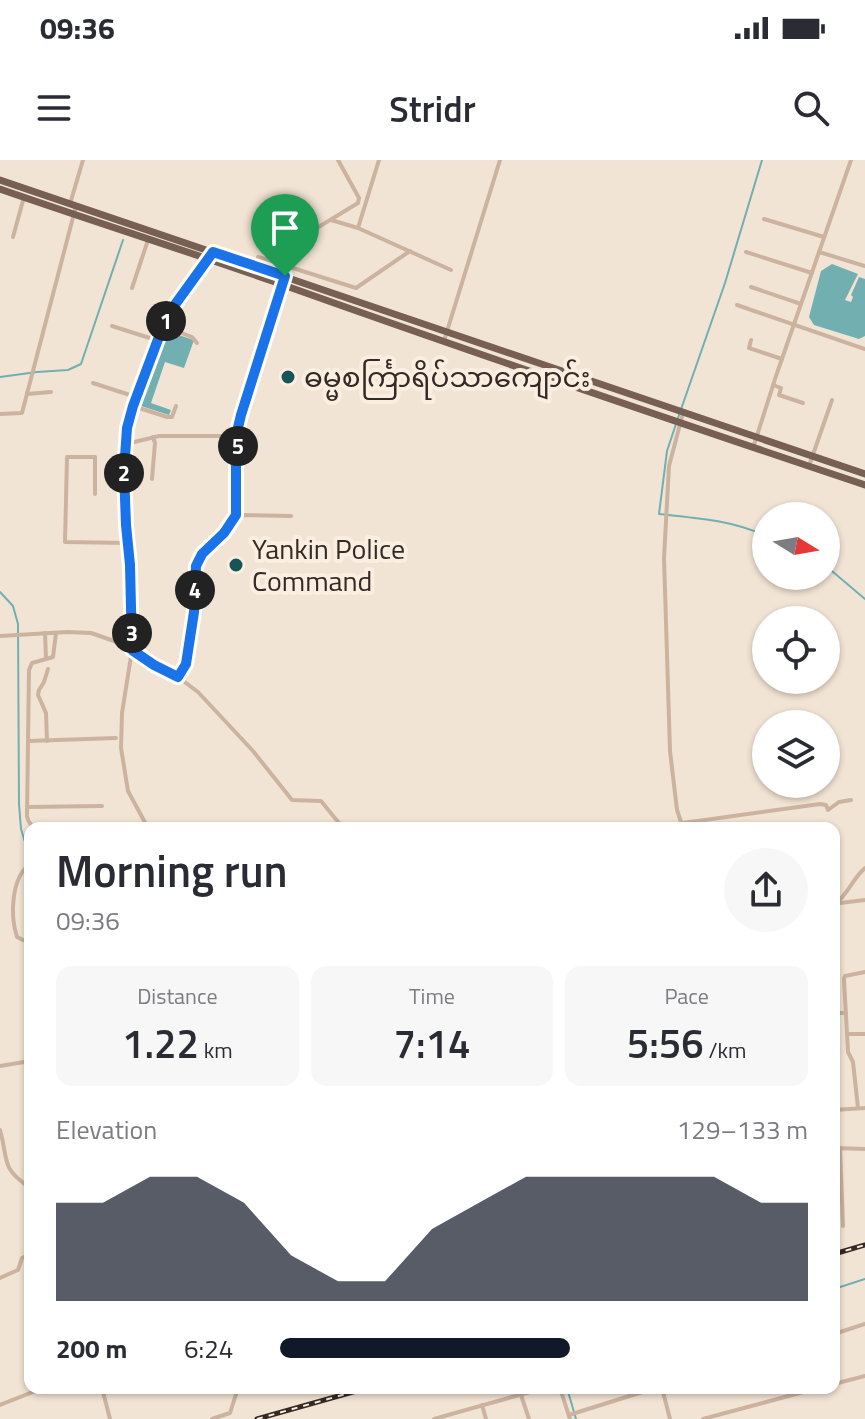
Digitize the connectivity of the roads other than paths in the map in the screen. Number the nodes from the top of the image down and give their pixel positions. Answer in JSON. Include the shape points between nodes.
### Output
{"nodes":[{"id":1,"x":83,"y":160,"type":"edge"},
{"id":2,"x":338,"y":160,"type":"edge"},
{"id":3,"x":379,"y":160,"type":"edge"},
{"id":4,"x":500,"y":160,"type":"edge"},
{"id":5,"x":851,"y":160,"type":"edge"},
{"id":6,"x":0,"y":180,"type":"edge"},
{"id":7,"x":0,"y":189,"type":"edge"},
{"id":8,"x":24,"y":197,"type":"junction"},
{"id":9,"x":72,"y":209,"type":"junction"},
{"id":10,"x":764,"y":219,"type":"dead end"},
{"id":11,"x":331,"y":220,"type":"junction"},
{"id":12,"x":358,"y":228,"type":"junction"},
{"id":13,"x":13,"y":237,"type":"dead end"},
{"id":14,"x":824,"y":237,"type":"junction"},
{"id":15,"x":148,"y":240,"type":"junction"},
{"id":16,"x":410,"y":251,"type":"junction"},
{"id":17,"x":213,"y":252,"type":"junction"},
{"id":18,"x":746,"y":252,"type":"dead end"},
{"id":19,"x":819,"y":252,"type":"junction"},
{"id":20,"x":258,"y":257,"type":"dead end"},
{"id":21,"x":266,"y":259,"type":"junction"},
{"id":22,"x":208,"y":260,"type":"junction"},
{"id":23,"x":865,"y":266,"type":"edge"},
{"id":24,"x":451,"y":270,"type":"dead end"},
{"id":25,"x":812,"y":273,"type":"junction"},
{"id":26,"x":284,"y":281,"type":"junction"},
{"id":27,"x":751,"y":287,"type":"dead end"},
{"id":28,"x":132,"y":288,"type":"dead end"},
{"id":29,"x":801,"y":304,"type":"junction"},
{"id":30,"x":737,"y":305,"type":"dead end"},
{"id":31,"x":794,"y":323,"type":"junction"},
{"id":32,"x":112,"y":326,"type":"dead end"},
{"id":33,"x":163,"y":326,"type":"junction"},
{"id":34,"x":446,"y":333,"type":"junction"},
{"id":35,"x":156,"y":340,"type":"junction"},
{"id":36,"x":751,"y":340,"type":"dead end"},
{"id":37,"x":197,"y":343,"type":"dead end"},
{"id":38,"x":443,"y":343,"type":"junction"},
{"id":39,"x":865,"y":349,"type":"edge"},
{"id":40,"x":782,"y":359,"type":"junction"},
{"id":41,"x":93,"y":383,"type":"dead end"},
{"id":42,"x":773,"y":385,"type":"junction"},
{"id":43,"x":51,"y":392,"type":"dead end"},
{"id":44,"x":27,"y":394,"type":"junction"},
{"id":45,"x":136,"y":397,"type":"junction"},
{"id":46,"x":832,"y":400,"type":"dead end"},
{"id":47,"x":803,"y":403,"type":"dead end"},
{"id":48,"x":657,"y":404,"type":"junction"},
{"id":49,"x":133,"y":406,"type":"junction"},
{"id":50,"x":176,"y":406,"type":"dead end"},
{"id":51,"x":681,"y":413,"type":"junction"},
{"id":52,"x":0,"y":414,"type":"edge"},
{"id":53,"x":653,"y":415,"type":"junction"},
{"id":54,"x":680,"y":424,"type":"junction"},
{"id":55,"x":236,"y":436,"type":"junction"},
{"id":56,"x":153,"y":437,"type":"junction"},
{"id":57,"x":755,"y":438,"type":"junction"},
{"id":58,"x":126,"y":444,"type":"junction"},
{"id":59,"x":753,"y":448,"type":"junction"},
{"id":60,"x":812,"y":457,"type":"junction"},
{"id":61,"x":809,"y":466,"type":"junction"},
{"id":62,"x":865,"y":474,"type":"edge"},
{"id":63,"x":152,"y":479,"type":"dead end"},
{"id":64,"x":865,"y":485,"type":"edge"},
{"id":65,"x":95,"y":494,"type":"dead end"},
{"id":66,"x":236,"y":515,"type":"junction"},
{"id":67,"x":291,"y":516,"type":"dead end"},
{"id":68,"x":128,"y":543,"type":"junction"},
{"id":69,"x":45,"y":633,"type":"junction"},
{"id":70,"x":56,"y":633,"type":"junction"},
{"id":71,"x":0,"y":636,"type":"edge"},
{"id":72,"x":132,"y":650,"type":"junction"},
{"id":73,"x":46,"y":659,"type":"junction"},
{"id":74,"x":48,"y":669,"type":"dead end"},
{"id":75,"x":178,"y":677,"type":"junction"},
{"id":76,"x":116,"y":738,"type":"dead end"},
{"id":77,"x":28,"y":741,"type":"junction"},
{"id":78,"x":47,"y":741,"type":"junction"},
{"id":79,"x":851,"y":800,"type":"dead end"},
{"id":80,"x":102,"y":806,"type":"dead end"},
{"id":81,"x":27,"y":807,"type":"junction"},
{"id":82,"x":29,"y":822,"type":"edge"},
{"id":83,"x":145,"y":822,"type":"edge"},
{"id":84,"x":338,"y":822,"type":"edge"},
{"id":85,"x":682,"y":822,"type":"edge"},
{"id":86,"x":703,"y":822,"type":"edge"},
{"id":87,"x":24,"y":868,"type":"edge"},
{"id":88,"x":865,"y":868,"type":"edge"},
{"id":89,"x":840,"y":900,"type":"edge"},
{"id":90,"x":865,"y":900,"type":"edge"},
{"id":91,"x":840,"y":903,"type":"edge"},
{"id":92,"x":24,"y":939,"type":"edge"},
{"id":93,"x":865,"y":972,"type":"edge"},
{"id":94,"x":840,"y":1013,"type":"edge"},
{"id":95,"x":846,"y":1013,"type":"junction"},
{"id":96,"x":848,"y":1034,"type":"junction"},
{"id":97,"x":865,"y":1034,"type":"edge"},
{"id":98,"x":24,"y":1062,"type":"edge"},
{"id":99,"x":0,"y":1066,"type":"edge"},
{"id":100,"x":858,"y":1108,"type":"junction"},
{"id":101,"x":865,"y":1108,"type":"edge"},
{"id":102,"x":840,"y":1110,"type":"edge"},
{"id":103,"x":0,"y":1130,"type":"edge"},
{"id":104,"x":840,"y":1148,"type":"edge"},
{"id":105,"x":865,"y":1149,"type":"edge"},
{"id":106,"x":24,"y":1184,"type":"edge"},
{"id":107,"x":840,"y":1187,"type":"edge"},
{"id":108,"x":843,"y":1226,"type":"dead end"},
{"id":109,"x":24,"y":1257,"type":"edge"},
{"id":110,"x":0,"y":1278,"type":"edge"},
{"id":111,"x":865,"y":1324,"type":"edge"},
{"id":112,"x":840,"y":1332,"type":"edge"},
{"id":113,"x":865,"y":1376,"type":"edge"},
{"id":114,"x":840,"y":1382,"type":"edge"},
{"id":115,"x":28,"y":1394,"type":"edge"},
{"id":116,"x":104,"y":1394,"type":"edge"},
{"id":117,"x":236,"y":1394,"type":"edge"},
{"id":118,"x":524,"y":1394,"type":"edge"},
{"id":119,"x":562,"y":1394,"type":"edge"},
{"id":120,"x":637,"y":1394,"type":"edge"},
{"id":121,"x":664,"y":1394,"type":"edge"},
{"id":122,"x":796,"y":1394,"type":"edge"},
{"id":123,"x":521,"y":1395,"type":"junction"},
{"id":124,"x":0,"y":1405,"type":"edge"},
{"id":125,"x":482,"y":1405,"type":"junction"},
{"id":126,"x":446,"y":1417,"type":"edge"},
{"id":127,"x":569,"y":1417,"type":"edge"},
{"id":128,"x":110,"y":1419,"type":"edge"},
{"id":129,"x":212,"y":1419,"type":"edge"},
{"id":130,"x":434,"y":1419,"type":"edge"},
{"id":131,"x":486,"y":1419,"type":"edge"},
{"id":132,"x":529,"y":1419,"type":"edge"},
{"id":133,"x":670,"y":1419,"type":"edge"},
{"id":134,"x":703,"y":1419,"type":"edge"}],
"edges":[{"from":1,"to":9,"type":"street"},
{"from":2,"to":11,"type":"street","via":[[359,198]]},
{"from":3,"to":12,"type":"street"},
{"from":4,"to":34,"type":"street"},
{"from":5,"to":14,"type":"street"},
{"from":6,"to":9,"type":"main road"},
{"from":7,"to":8,"type":"main road"},
{"from":8,"to":9,"type":"main road"},
{"from":8,"to":13,"type":"street"},
{"from":9,"to":15,"type":"main road"},
{"from":9,"to":17,"type":"main road"},
{"from":9,"to":44,"type":"street"},
{"from":10,"to":14,"type":"street"},
{"from":11,"to":12,"type":"street"},
{"from":11,"to":21,"type":"street"},
{"from":12,"to":16,"type":"street"},
{"from":14,"to":19,"type":"street"},
{"from":15,"to":22,"type":"main road"},
{"from":15,"to":28,"type":"street"},
{"from":16,"to":21,"type":"street","via":[[356,288]]},
{"from":16,"to":24,"type":"street"},
{"from":17,"to":22,"type":"street"},
{"from":17,"to":26,"type":"main road"},
{"from":18,"to":25,"type":"street"},
{"from":19,"to":23,"type":"street"},
{"from":19,"to":25,"type":"street"},
{"from":20,"to":21,"type":"street"},
{"from":22,"to":26,"type":"main road"},
{"from":22,"to":33,"type":"street"},
{"from":25,"to":29,"type":"street"},
{"from":26,"to":34,"type":"main road"},
{"from":26,"to":38,"type":"main road"},
{"from":26,"to":55,"type":"street"},
{"from":27,"to":29,"type":"street"},
{"from":29,"to":31,"type":"street"},
{"from":30,"to":31,"type":"street"},
{"from":31,"to":39,"type":"street"},
{"from":31,"to":40,"type":"street"},
{"from":32,"to":35,"type":"street"},
{"from":33,"to":35,"type":"street"},
{"from":33,"to":37,"type":"street"},
{"from":34,"to":38,"type":"street"},
{"from":34,"to":48,"type":"main road"},
{"from":35,"to":45,"type":"street"},
{"from":36,"to":40,"type":"street","via":[[749,348]]},
{"from":38,"to":53,"type":"main road"},
{"from":40,"to":42,"type":"street"},
{"from":41,"to":45,"type":"street"},
{"from":42,"to":47,"type":"street","via":[[781,388],[779,395]]},
{"from":42,"to":57,"type":"street"},
{"from":43,"to":44,"type":"street"},
{"from":44,"to":52,"type":"street","via":[[22,413]]},
{"from":45,"to":49,"type":"street"},
{"from":46,"to":60,"type":"street"},
{"from":48,"to":51,"type":"main road"},
{"from":48,"to":53,"type":"main road"},
{"from":49,"to":50,"type":"street","via":[[167,417]]},
{"from":49,"to":58,"type":"street"},
{"from":51,"to":54,"type":"street"},
{"from":51,"to":57,"type":"main road"},
{"from":53,"to":54,"type":"main road"},
{"from":54,"to":59,"type":"main road"},
{"from":54,"to":85,"type":"street","via":[[669,466],[664,614],[670,751]]},
{"from":55,"to":56,"type":"street"},
{"from":55,"to":66,"type":"street"},
{"from":56,"to":58,"type":"street"},
{"from":56,"to":63,"type":"street"},
{"from":57,"to":59,"type":"street"},
{"from":57,"to":60,"type":"main road"},
{"from":58,"to":68,"type":"street"},
{"from":59,"to":61,"type":"main road"},
{"from":60,"to":61,"type":"street"},
{"from":60,"to":62,"type":"main road"},
{"from":61,"to":64,"type":"main road"},
{"from":65,"to":68,"type":"street","via":[[95,457],[67,457],[65,542]]},
{"from":66,"to":67,"type":"street"},
{"from":66,"to":75,"type":"street","via":[[196,566],[186,664]]},
{"from":68,"to":72,"type":"street"},
{"from":69,"to":70,"type":"street"},
{"from":69,"to":71,"type":"street"},
{"from":69,"to":73,"type":"street"},
{"from":70,"to":72,"type":"street","via":[[91,633]]},
{"from":70,"to":73,"type":"street","via":[[53,657]]},
{"from":72,"to":75,"type":"street"},
{"from":72,"to":83,"type":"street","via":[[121,748],[128,791]]},
{"from":73,"to":77,"type":"street","via":[[32,663],[29,670]]},
{"from":74,"to":78,"type":"street","via":[[38,695],[46,713]]},
{"from":75,"to":84,"type":"street","via":[[216,711],[292,800],[321,801]]},
{"from":76,"to":78,"type":"street"},
{"from":77,"to":78,"type":"street"},
{"from":77,"to":81,"type":"street"},
{"from":79,"to":86,"type":"street","via":[[828,810],[820,804]]},
{"from":80,"to":81,"type":"street"},
{"from":81,"to":82,"type":"street"},
{"from":87,"to":92,"type":"street","via":[[13,915],[17,937]]},
{"from":88,"to":89,"type":"street"},
{"from":90,"to":91,"type":"street"},
{"from":93,"to":95,"type":"street","via":[[845,976]]},
{"from":94,"to":95,"type":"street"},
{"from":95,"to":96,"type":"street"},
{"from":96,"to":97,"type":"street"},
{"from":96,"to":100,"type":"street"},
{"from":98,"to":99,"type":"street"},
{"from":100,"to":101,"type":"street"},
{"from":100,"to":102,"type":"street"},
{"from":103,"to":106,"type":"street","via":[[6,1164]]},
{"from":104,"to":105,"type":"street"},
{"from":107,"to":108,"type":"street"},
{"from":109,"to":110,"type":"street","via":[[18,1270]]},
{"from":111,"to":112,"type":"street"},
{"from":113,"to":114,"type":"street"},
{"from":115,"to":124,"type":"street"},
{"from":116,"to":128,"type":"street"},
{"from":117,"to":129,"type":"street","via":[[230,1413]]},
{"from":118,"to":123,"type":"street"},
{"from":119,"to":127,"type":"street"},
{"from":120,"to":127,"type":"street"},
{"from":121,"to":133,"type":"street"},
{"from":122,"to":134,"type":"street"},
{"from":123,"to":125,"type":"street"},
{"from":123,"to":132,"type":"street"},
{"from":125,"to":126,"type":"street"},
{"from":125,"to":131,"type":"street"},
{"from":126,"to":130,"type":"street"}]}
